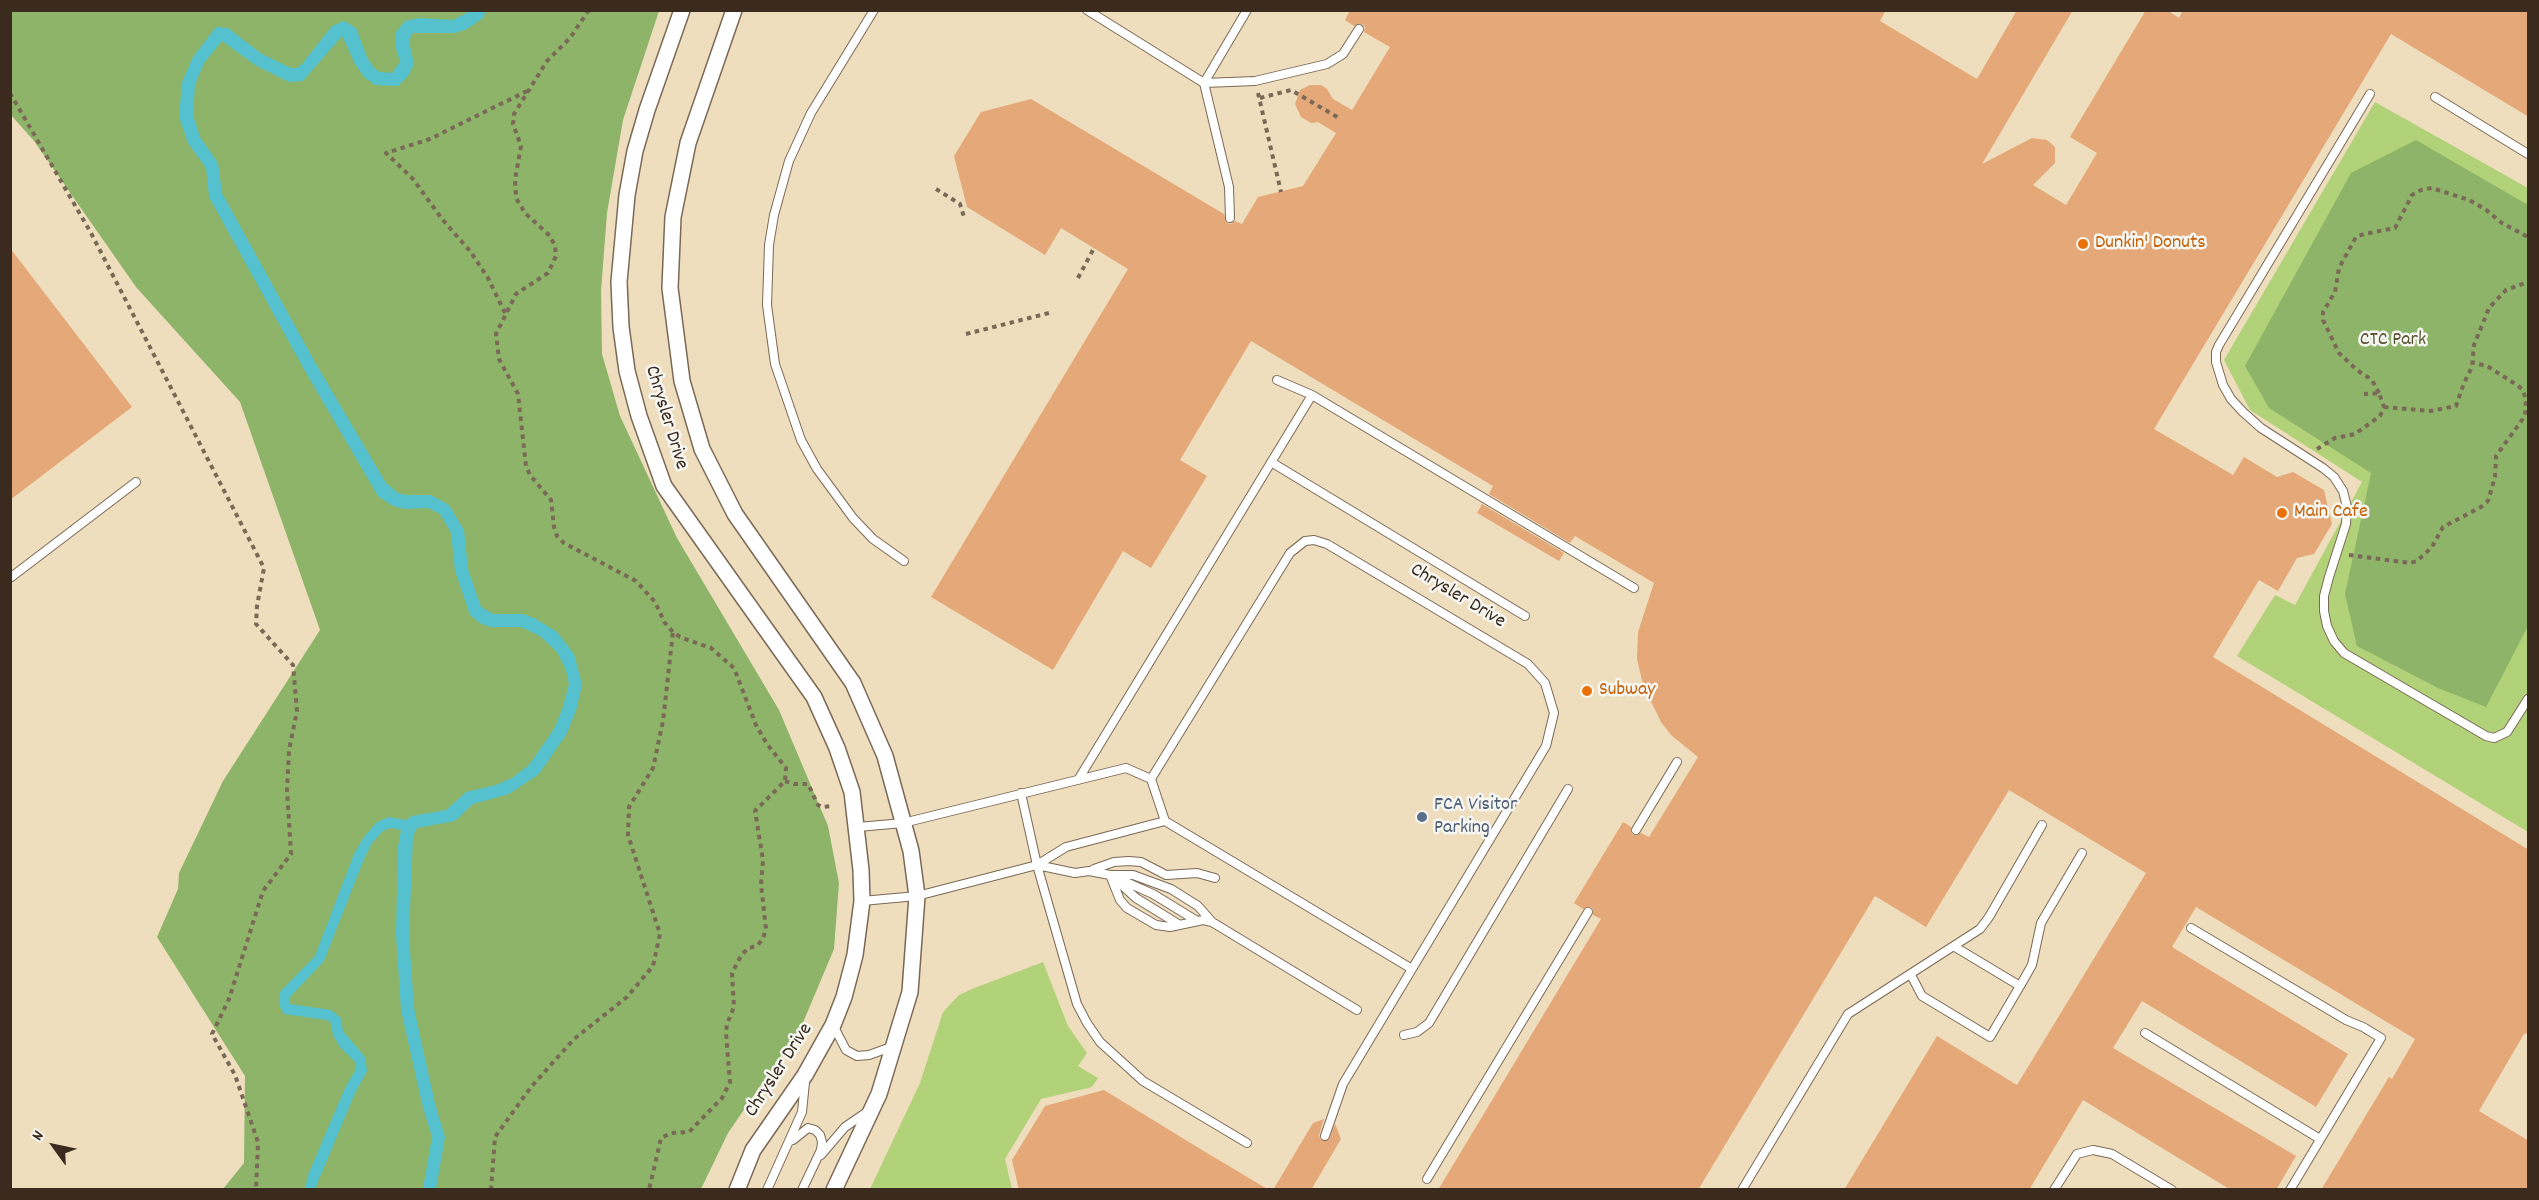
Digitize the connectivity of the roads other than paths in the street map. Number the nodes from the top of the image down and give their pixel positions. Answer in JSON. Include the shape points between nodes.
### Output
{"nodes":[{"id":1,"x":682,"y":10,"type":"edge"},
{"id":2,"x":734,"y":10,"type":"edge"},
{"id":3,"x":874,"y":10,"type":"edge"},
{"id":4,"x":1087,"y":10,"type":"edge"},
{"id":5,"x":1247,"y":10,"type":"edge"},
{"id":6,"x":1359,"y":29,"type":"dead end"},
{"id":7,"x":1204,"y":83,"type":"junction"},
{"id":8,"x":2370,"y":94,"type":"dead end"},
{"id":9,"x":2435,"y":98,"type":"dead end"},
{"id":10,"x":2529,"y":154,"type":"edge"},
{"id":11,"x":1230,"y":218,"type":"dead end"},
{"id":12,"x":1277,"y":380,"type":"dead end"},
{"id":13,"x":1312,"y":394,"type":"junction"},
{"id":14,"x":1271,"y":462,"type":"junction"},
{"id":15,"x":136,"y":482,"type":"dead end"},
{"id":16,"x":904,"y":561,"type":"dead end"},
{"id":17,"x":10,"y":578,"type":"edge"},
{"id":18,"x":1634,"y":588,"type":"dead end"},
{"id":19,"x":1525,"y":616,"type":"dead end"},
{"id":20,"x":2529,"y":699,"type":"edge"},
{"id":21,"x":1677,"y":762,"type":"dead end"},
{"id":22,"x":1151,"y":779,"type":"junction"},
{"id":23,"x":1078,"y":780,"type":"junction"},
{"id":24,"x":1568,"y":789,"type":"dead end"},
{"id":25,"x":1021,"y":793,"type":"junction"},
{"id":26,"x":1165,"y":821,"type":"junction"},
{"id":27,"x":903,"y":823,"type":"junction"},
{"id":28,"x":2042,"y":825,"type":"dead end"},
{"id":29,"x":858,"y":827,"type":"junction"},
{"id":30,"x":1636,"y":830,"type":"dead end"},
{"id":31,"x":2082,"y":853,"type":"dead end"},
{"id":32,"x":1037,"y":865,"type":"junction"},
{"id":33,"x":1089,"y":871,"type":"junction"},
{"id":34,"x":1110,"y":875,"type":"junction"},
{"id":35,"x":1215,"y":878,"type":"dead end"},
{"id":36,"x":917,"y":896,"type":"junction"},
{"id":37,"x":862,"y":901,"type":"junction"},
{"id":38,"x":1588,"y":912,"type":"dead end"},
{"id":39,"x":1197,"y":921,"type":"junction"},
{"id":40,"x":1212,"y":922,"type":"junction"},
{"id":41,"x":1178,"y":924,"type":"junction"},
{"id":42,"x":2191,"y":928,"type":"dead end"},
{"id":43,"x":1955,"y":947,"type":"junction"},
{"id":44,"x":1412,"y":969,"type":"junction"},
{"id":45,"x":1911,"y":975,"type":"junction"},
{"id":46,"x":2020,"y":986,"type":"junction"},
{"id":47,"x":1357,"y":1010,"type":"dead end"},
{"id":48,"x":833,"y":1025,"type":"junction"},
{"id":49,"x":2145,"y":1033,"type":"dead end"},
{"id":50,"x":1404,"y":1035,"type":"dead end"},
{"id":51,"x":894,"y":1046,"type":"junction"},
{"id":52,"x":805,"y":1075,"type":"junction"},
{"id":53,"x":874,"y":1107,"type":"junction"},
{"id":54,"x":1325,"y":1136,"type":"dead end"},
{"id":55,"x":2320,"y":1139,"type":"junction"},
{"id":56,"x":1247,"y":1143,"type":"dead end"},
{"id":57,"x":789,"y":1146,"type":"junction"},
{"id":58,"x":816,"y":1161,"type":"junction"},
{"id":59,"x":771,"y":1179,"type":"junction"},
{"id":60,"x":1426,"y":1179,"type":"dead end"},
{"id":61,"x":737,"y":1190,"type":"edge"},
{"id":62,"x":763,"y":1190,"type":"edge"},
{"id":63,"x":767,"y":1190,"type":"edge"},
{"id":64,"x":802,"y":1190,"type":"edge"},
{"id":65,"x":834,"y":1190,"type":"edge"},
{"id":66,"x":1742,"y":1190,"type":"edge"},
{"id":67,"x":2054,"y":1190,"type":"edge"},
{"id":68,"x":2172,"y":1190,"type":"edge"},
{"id":69,"x":2290,"y":1190,"type":"edge"}],
"edges":[{"from":1,"to":29,"type":"street","name":"Chrysler Drive","via":[[647,110],[627,195],[619,282],[627,371],[664,486],[814,697],[852,792]]},
{"from":2,"to":27,"type":"street","name":"Chrysler Drive","via":[[688,143],[674,218],[670,288],[682,381],[702,449],[735,514],[853,683],[885,756]]},
{"from":3,"to":16,"type":"lane","via":[[811,113],[789,161],[769,245],[767,305],[775,364],[801,440],[853,518],[873,539]]},
{"from":4,"to":7,"type":"lane"},
{"from":5,"to":7,"type":"lane"},
{"from":6,"to":7,"type":"lane","via":[[1343,54],[1327,64],[1255,81]]},
{"from":7,"to":11,"type":"lane","via":[[1229,187]]},
{"from":8,"to":20,"type":"lane","via":[[2216,352],[2219,373],[2231,399],[2261,428],[2334,477],[2343,491],[2346,524],[2324,610],[2327,626],[2344,653],[2494,738],[2507,732]]},
{"from":9,"to":10,"type":"lane"},
{"from":12,"to":13,"type":"lane"},
{"from":13,"to":14,"type":"lane"},
{"from":13,"to":18,"type":"lane"},
{"from":14,"to":19,"type":"lane"},
{"from":14,"to":23,"type":"lane"},
{"from":15,"to":17,"type":"lane"},
{"from":21,"to":30,"type":"lane"},
{"from":22,"to":23,"type":"lane","via":[[1126,768]]},
{"from":22,"to":26,"type":"lane"},
{"from":22,"to":44,"type":"lane","name":"Chrysler Drive","via":[[1290,553],[1305,541],[1327,544],[1528,664],[1545,683],[1554,713],[1546,746]]},
{"from":23,"to":25,"type":"lane"},
{"from":24,"to":50,"type":"lane","via":[[1429,1023]]},
{"from":25,"to":27,"type":"lane"},
{"from":25,"to":32,"type":"lane"},
{"from":26,"to":32,"type":"lane","via":[[1066,847]]},
{"from":26,"to":44,"type":"lane"},
{"from":27,"to":29,"type":"lane"},
{"from":27,"to":36,"type":"street","name":"Chrysler Drive"},
{"from":28,"to":43,"type":"lane","via":[[1989,917],[1980,929]]},
{"from":29,"to":37,"type":"street","name":"Chrysler Drive"},
{"from":31,"to":46,"type":"lane","via":[[2041,923],[2032,965]]},
{"from":32,"to":33,"type":"lane","via":[[1075,873]]},
{"from":32,"to":36,"type":"lane"},
{"from":32,"to":56,"type":"lane","via":[[1077,1004],[1100,1042],[1143,1081]]},
{"from":33,"to":34,"type":"lane"},
{"from":33,"to":35,"type":"lane","via":[[1130,861],[1141,862],[1166,875],[1197,873]]},
{"from":34,"to":39,"type":"lane","via":[[1153,894]]},
{"from":34,"to":40,"type":"lane","via":[[1151,880],[1198,906]]},
{"from":34,"to":41,"type":"lane","via":[[1136,898]]},
{"from":34,"to":41,"type":"lane","via":[[1127,908],[1156,926]]},
{"from":36,"to":37,"type":"lane"},
{"from":36,"to":51,"type":"street","name":"Chrysler Drive","via":[[910,992]]},
{"from":37,"to":48,"type":"street","name":"Chrysler Drive","via":[[855,955]]},
{"from":38,"to":60,"type":"lane"},
{"from":39,"to":40,"type":"lane"},
{"from":39,"to":41,"type":"lane"},
{"from":40,"to":47,"type":"lane"},
{"from":42,"to":55,"type":"lane","via":[[2381,1038]]},
{"from":43,"to":45,"type":"lane"},
{"from":43,"to":46,"type":"lane"},
{"from":44,"to":54,"type":"lane","name":"Chrysler Drive","via":[[1343,1084]]},
{"from":45,"to":46,"type":"lane","via":[[1922,996],[1990,1037]]},
{"from":45,"to":66,"type":"lane","via":[[1845,1019]]},
{"from":48,"to":51,"type":"lane","via":[[846,1050],[857,1056]]},
{"from":48,"to":52,"type":"street","name":"Chrysler Drive"},
{"from":49,"to":55,"type":"lane"},
{"from":51,"to":53,"type":"street","name":"Chrysler Drive"},
{"from":52,"to":57,"type":"lane","via":[[802,1112]]},
{"from":52,"to":61,"type":"street","name":"Chrysler Drive","via":[[753,1150]]},
{"from":53,"to":58,"type":"lane","via":[[845,1127]]},
{"from":53,"to":65,"type":"street","name":"Chrysler Drive"},
{"from":55,"to":69,"type":"lane"},
{"from":57,"to":58,"type":"lane","via":[[801,1131],[815,1130],[822,1142]]},
{"from":57,"to":59,"type":"lane"},
{"from":58,"to":64,"type":"lane"},
{"from":59,"to":62,"type":"lane"},
{"from":59,"to":63,"type":"lane"},
{"from":67,"to":68,"type":"lane","via":[[2077,1154],[2099,1150]]}]}
